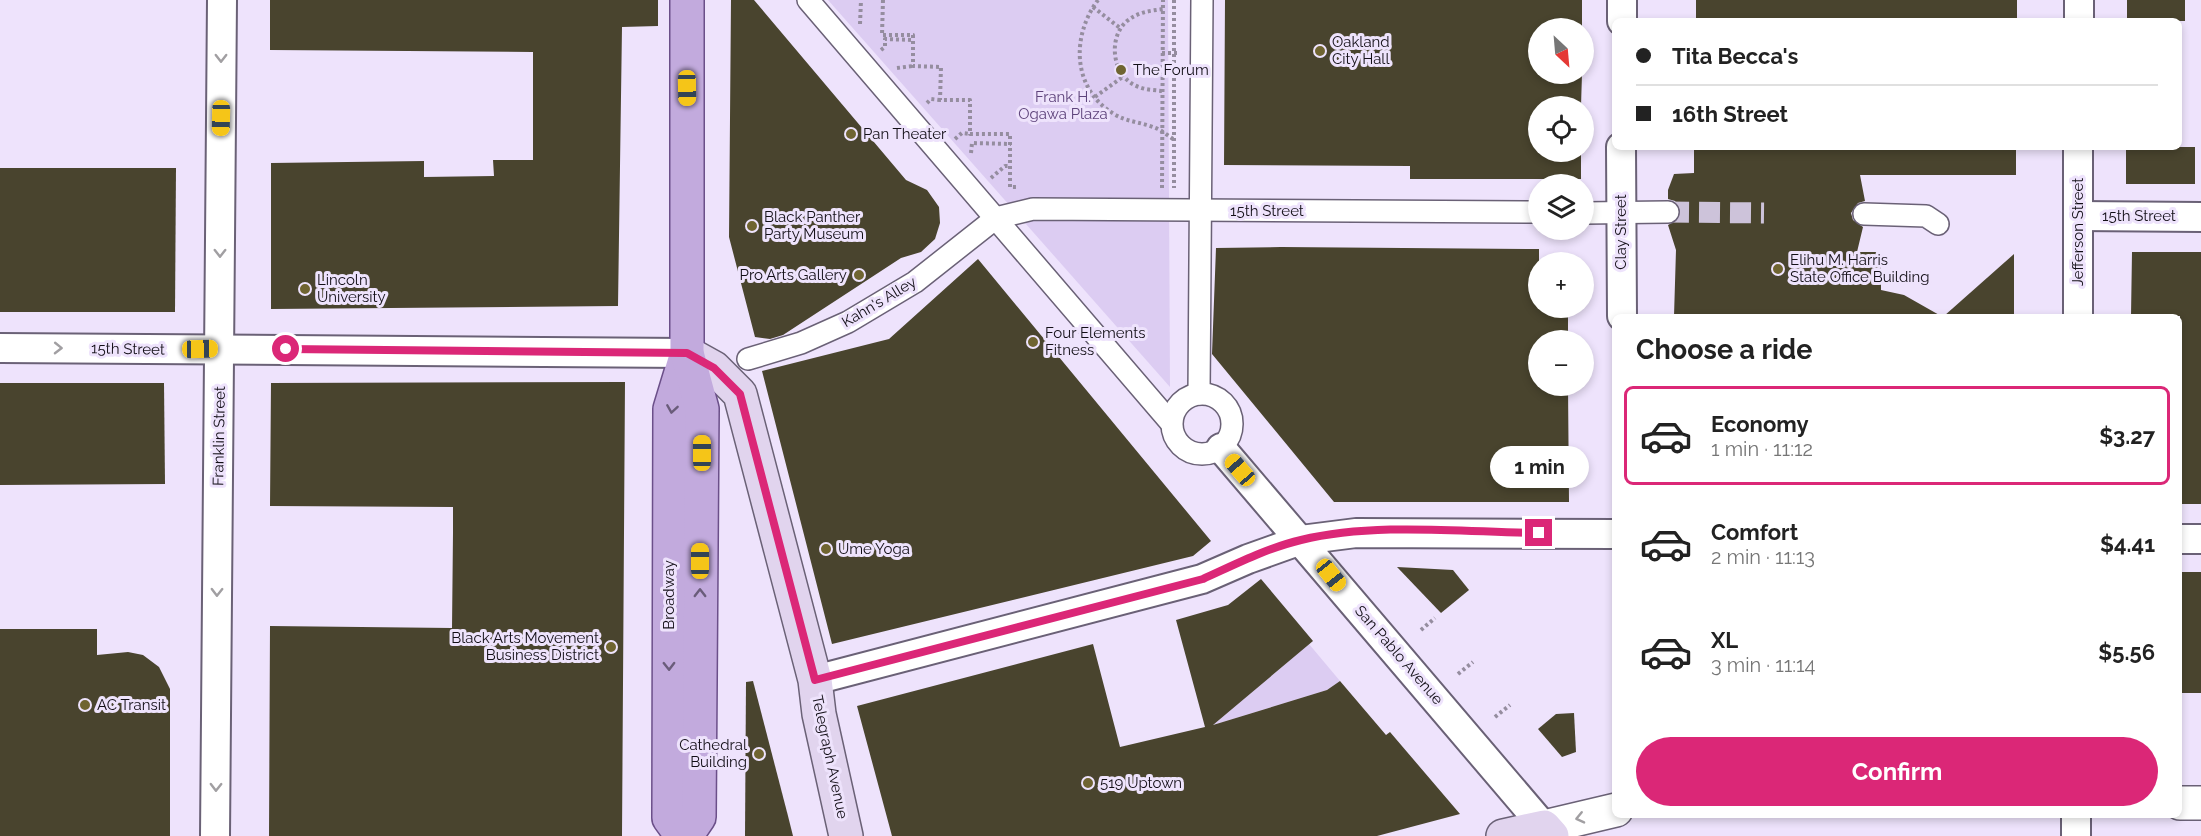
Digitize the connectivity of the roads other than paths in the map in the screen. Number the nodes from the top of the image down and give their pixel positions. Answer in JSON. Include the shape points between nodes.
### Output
{"nodes":[{"id":1,"x":222,"y":0,"type":"edge"},
{"id":2,"x":687,"y":0,"type":"edge"},
{"id":3,"x":808,"y":0,"type":"edge"},
{"id":4,"x":1202,"y":0,"type":"edge"},
{"id":5,"x":1622,"y":0,"type":"edge"},
{"id":6,"x":2079,"y":0,"type":"edge"},
{"id":7,"x":1622,"y":18,"type":"edge"},
{"id":8,"x":2079,"y":18,"type":"edge"},
{"id":9,"x":1621,"y":150,"type":"edge"},
{"id":10,"x":2078,"y":150,"type":"edge"},
{"id":11,"x":1200,"y":210,"type":"junction"},
{"id":12,"x":1528,"y":212,"type":"edge"},
{"id":13,"x":1668,"y":212,"type":"tunnel mouth"},
{"id":14,"x":1594,"y":213,"type":"edge"},
{"id":15,"x":1621,"y":213,"type":"junction"},
{"id":16,"x":1864,"y":214,"type":"dead end"},
{"id":17,"x":2078,"y":216,"type":"junction"},
{"id":18,"x":2201,"y":217,"type":"edge"},
{"id":19,"x":996,"y":218,"type":"junction"},
{"id":20,"x":1938,"y":224,"type":"dead end"},
{"id":21,"x":1622,"y":314,"type":"edge"},
{"id":22,"x":2078,"y":314,"type":"edge"},
{"id":23,"x":0,"y":348,"type":"edge"},
{"id":24,"x":219,"y":349,"type":"junction"},
{"id":25,"x":687,"y":353,"type":"junction"},
{"id":26,"x":748,"y":359,"type":"dead end"},
{"id":27,"x":1199,"y":394,"type":"junction"},
{"id":28,"x":1171,"y":423,"type":"junction"},
{"id":29,"x":1221,"y":448,"type":"junction"},
{"id":30,"x":1612,"y":534,"type":"edge"},
{"id":31,"x":2182,"y":539,"type":"edge"},
{"id":32,"x":2201,"y":539,"type":"edge"},
{"id":33,"x":1301,"y":540,"type":"junction"},
{"id":34,"x":815,"y":680,"type":"junction"},
{"id":35,"x":2182,"y":803,"type":"edge"},
{"id":36,"x":2201,"y":803,"type":"edge"},
{"id":37,"x":1612,"y":811,"type":"edge"},
{"id":38,"x":2076,"y":818,"type":"edge"},
{"id":39,"x":1548,"y":831,"type":"edge"},
{"id":40,"x":215,"y":836,"type":"edge"},
{"id":41,"x":684,"y":836,"type":"edge"},
{"id":42,"x":846,"y":836,"type":"edge"},
{"id":43,"x":1503,"y":836,"type":"edge"},
{"id":44,"x":2076,"y":836,"type":"edge"}],
"edges":[{"from":1,"to":24,"type":"street","name":"Franklin Street","one_way":true},
{"from":2,"to":25,"type":"main road","name":"Broadway"},
{"from":3,"to":19,"type":"street"},
{"from":4,"to":11,"type":"street"},
{"from":5,"to":7,"type":"street"},
{"from":6,"to":8,"type":"street"},
{"from":9,"to":15,"type":"street","name":"Clay Street"},
{"from":10,"to":17,"type":"street","name":"Jefferson Street"},
{"from":11,"to":12,"type":"street","name":"15th Street"},
{"from":11,"to":19,"type":"street","name":"15th Street","via":[[1033,209]]},
{"from":11,"to":27,"type":"street"},
{"from":13,"to":15,"type":"street"},
{"from":14,"to":15,"type":"street"},
{"from":15,"to":21,"type":"street","name":"Clay Street"},
{"from":16,"to":20,"type":"street","via":[[1926,216]]},
{"from":17,"to":18,"type":"street","name":"15th Street"},
{"from":17,"to":22,"type":"street","name":"Jefferson Street"},
{"from":19,"to":26,"type":"street","name":"Kahn's Alley","via":[[936,267],[870,310],[801,343]]},
{"from":19,"to":28,"type":"street"},
{"from":23,"to":24,"type":"street","name":"15th Street","one_way":true},
{"from":24,"to":25,"type":"street","name":"15th Street"},
{"from":24,"to":40,"type":"street","name":"Franklin Street","one_way":true},
{"from":25,"to":34,"type":"main road","name":"Telegraph Avenue","via":[[714,368],[740,394]]},
{"from":25,"to":41,"type":"main road","name":"Broadway","via":[[702,409],[699,817]]},
{"from":27,"to":28,"type":"street","via":[[1177,407]]},
{"from":27,"to":29,"type":"street","via":[[1216,397],[1232,417],[1231,434]]},
{"from":28,"to":29,"type":"street","via":[[1177,442],[1184,449],[1203,454]]},
{"from":29,"to":33,"type":"street","name":"San Pablo Avenue"},
{"from":30,"to":33,"type":"street","via":[[1377,531]]},
{"from":31,"to":32,"type":"street"},
{"from":33,"to":34,"type":"street","via":[[1203,579]]},
{"from":33,"to":39,"type":"street","name":"San Pablo Avenue"},
{"from":34,"to":42,"type":"main road","name":"Telegraph Avenue"},
{"from":35,"to":36,"type":"street"},
{"from":37,"to":39,"type":"street","one_way":true},
{"from":38,"to":44,"type":"street"},
{"from":39,"to":43,"type":"main road"}]}
